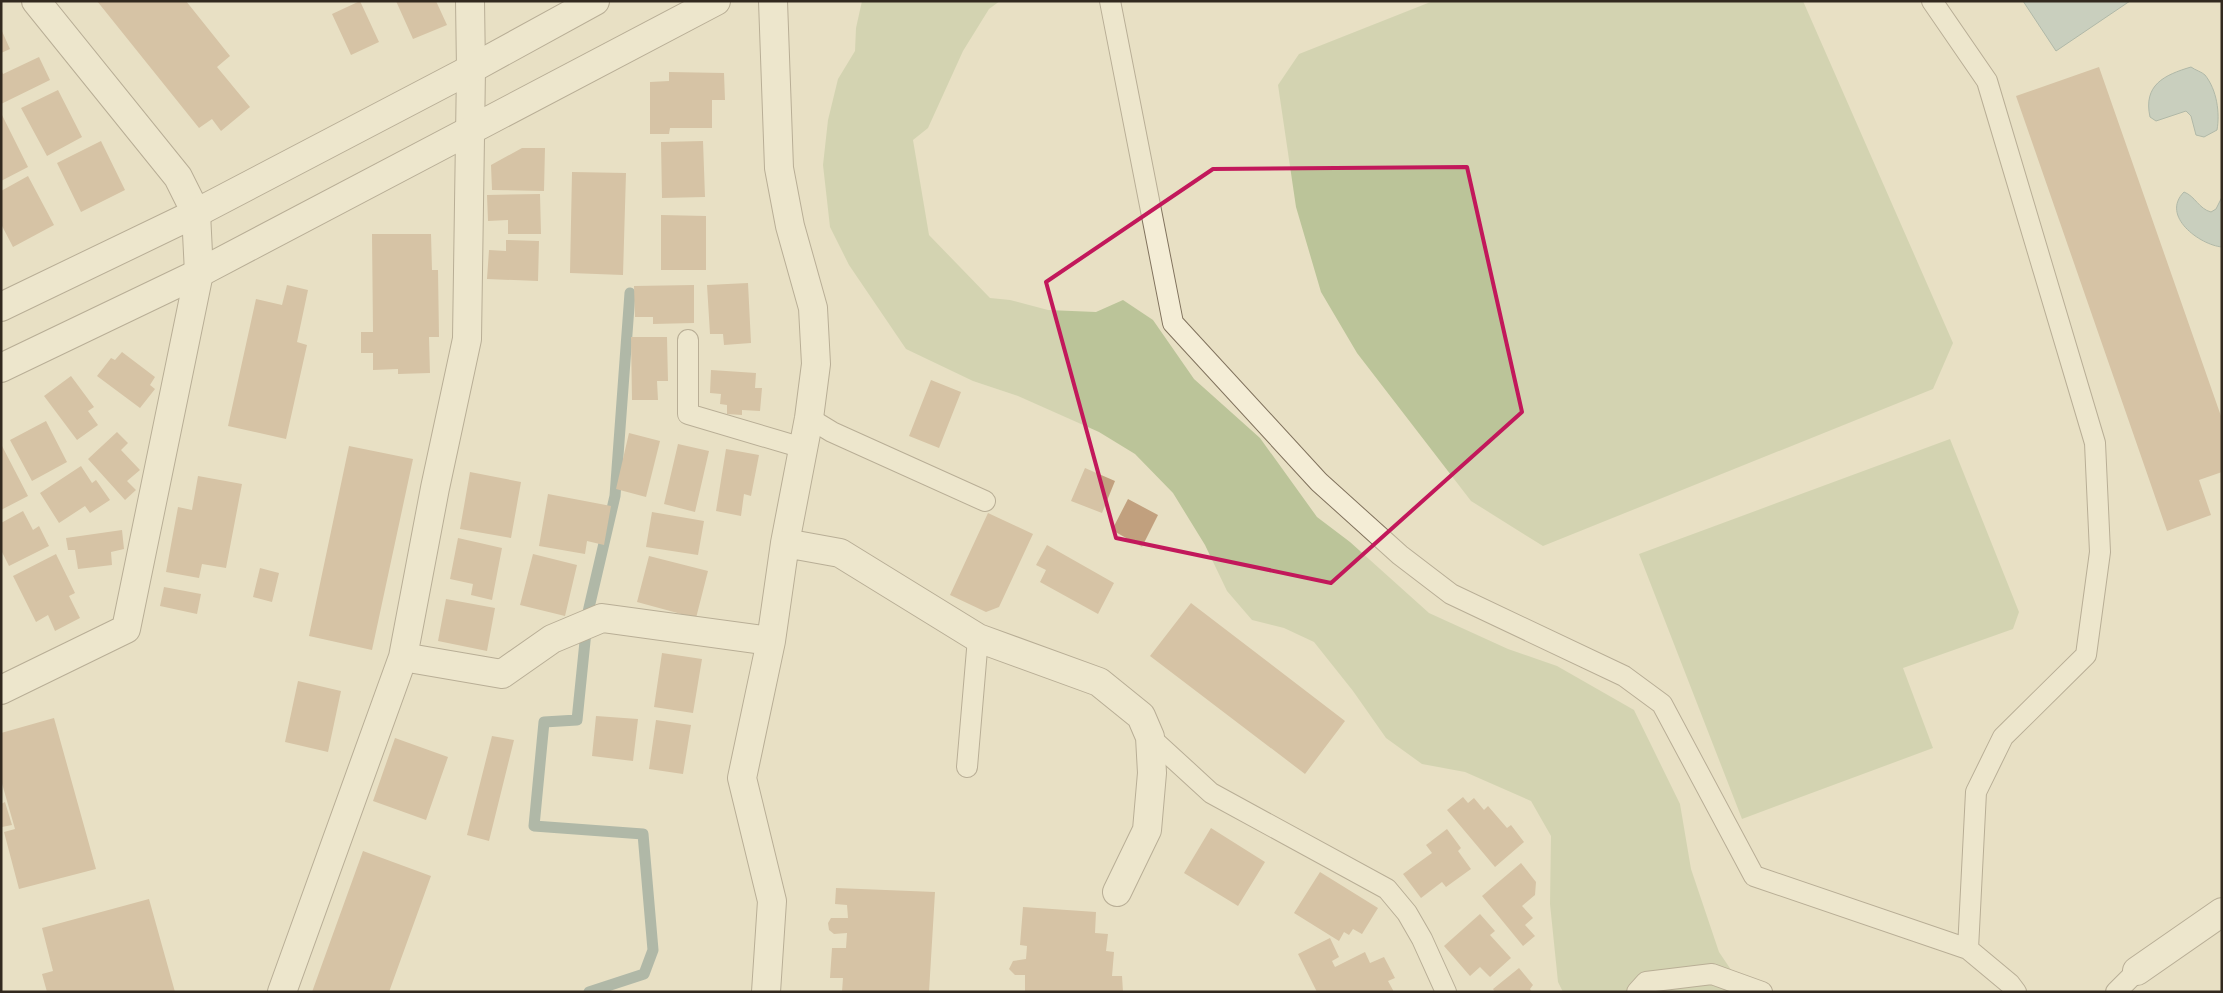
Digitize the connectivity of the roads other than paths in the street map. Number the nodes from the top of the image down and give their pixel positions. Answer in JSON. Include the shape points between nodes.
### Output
{"nodes":[{"id":1,"x":36,"y":1,"type":"edge"},
{"id":2,"x":470,"y":1,"type":"edge"},
{"id":3,"x":595,"y":1,"type":"edge"},
{"id":4,"x":716,"y":1,"type":"edge"},
{"id":5,"x":773,"y":1,"type":"edge"},
{"id":6,"x":1110,"y":1,"type":"edge"},
{"id":7,"x":1932,"y":1,"type":"edge"},
{"id":8,"x":471,"y":69,"type":"junction"},
{"id":9,"x":469,"y":133,"type":"junction"},
{"id":10,"x":196,"y":213,"type":"junction"},
{"id":11,"x":199,"y":273,"type":"junction"},
{"id":12,"x":1,"y":307,"type":"edge"},
{"id":13,"x":688,"y":340,"type":"dead end"},
{"id":14,"x":1,"y":368,"type":"edge"},
{"id":15,"x":809,"y":418,"type":"junction"},
{"id":16,"x":803,"y":448,"type":"junction"},
{"id":17,"x":985,"y":501,"type":"dead end"},
{"id":18,"x":785,"y":543,"type":"junction"},
{"id":19,"x":978,"y":638,"type":"junction"},
{"id":20,"x":771,"y":642,"type":"junction"},
{"id":21,"x":403,"y":657,"type":"junction"},
{"id":22,"x":1,"y":690,"type":"edge"},
{"id":23,"x":1150,"y":737,"type":"junction"},
{"id":24,"x":967,"y":767,"type":"dead end"},
{"id":25,"x":1117,"y":892,"type":"dead end"},
{"id":26,"x":2222,"y":912,"type":"edge"},
{"id":27,"x":1968,"y":949,"type":"junction"},
{"id":28,"x":2137,"y":971,"type":"joint"},
{"id":29,"x":282,"y":992,"type":"edge"},
{"id":30,"x":766,"y":992,"type":"edge"},
{"id":31,"x":1446,"y":992,"type":"edge"},
{"id":32,"x":1637,"y":992,"type":"edge"},
{"id":33,"x":1762,"y":992,"type":"edge"},
{"id":34,"x":2016,"y":992,"type":"edge"},
{"id":35,"x":2116,"y":992,"type":"edge"}],
"edges":[{"from":1,"to":10,"type":"street","via":[[178,176]]},
{"from":2,"to":8,"type":"street"},
{"from":3,"to":8,"type":"street"},
{"from":4,"to":9,"type":"street"},
{"from":5,"to":15,"type":"street","via":[[778,168],[812,308],[816,364]]},
{"from":6,"to":27,"type":"lane","via":[[1173,323],[1319,482],[1400,555],[1451,594],[1624,676],[1662,704],[1754,876]]},
{"from":7,"to":27,"type":"lane","via":[[1987,81],[2095,443],[2100,552],[2086,654],[2003,737],[1976,792]]},
{"from":8,"to":9,"type":"street"},
{"from":8,"to":10,"type":"street"},
{"from":9,"to":11,"type":"street"},
{"from":9,"to":21,"type":"street","via":[[467,339],[434,488]]},
{"from":10,"to":11,"type":"street"},
{"from":10,"to":12,"type":"street"},
{"from":11,"to":14,"type":"street"},
{"from":11,"to":22,"type":"street","via":[[126,629]]},
{"from":13,"to":16,"type":"lane","via":[[688,414]]},
{"from":15,"to":16,"type":"street"},
{"from":15,"to":17,"type":"lane","via":[[832,432]]},
{"from":16,"to":18,"type":"street"},
{"from":18,"to":19,"type":"street","via":[[840,553]]},
{"from":18,"to":20,"type":"street"},
{"from":19,"to":23,"type":"street","via":[[1099,682],[1141,716]]},
{"from":19,"to":24,"type":"lane"},
{"from":20,"to":21,"type":"street","via":[[602,618],[552,639],[502,674]]},
{"from":20,"to":30,"type":"street","via":[[742,778],[772,900]]},
{"from":21,"to":29,"type":"street"},
{"from":23,"to":25,"type":"street","via":[[1152,774],[1147,830]]},
{"from":23,"to":31,"type":"lane","via":[[1211,793],[1387,889],[1407,913],[1422,939]]},
{"from":26,"to":28,"type":"street"},
{"from":27,"to":34,"type":"lane"},
{"from":28,"to":35,"type":"lane"},
{"from":32,"to":33,"type":"lane","via":[[1646,982],[1712,974]]}]}
